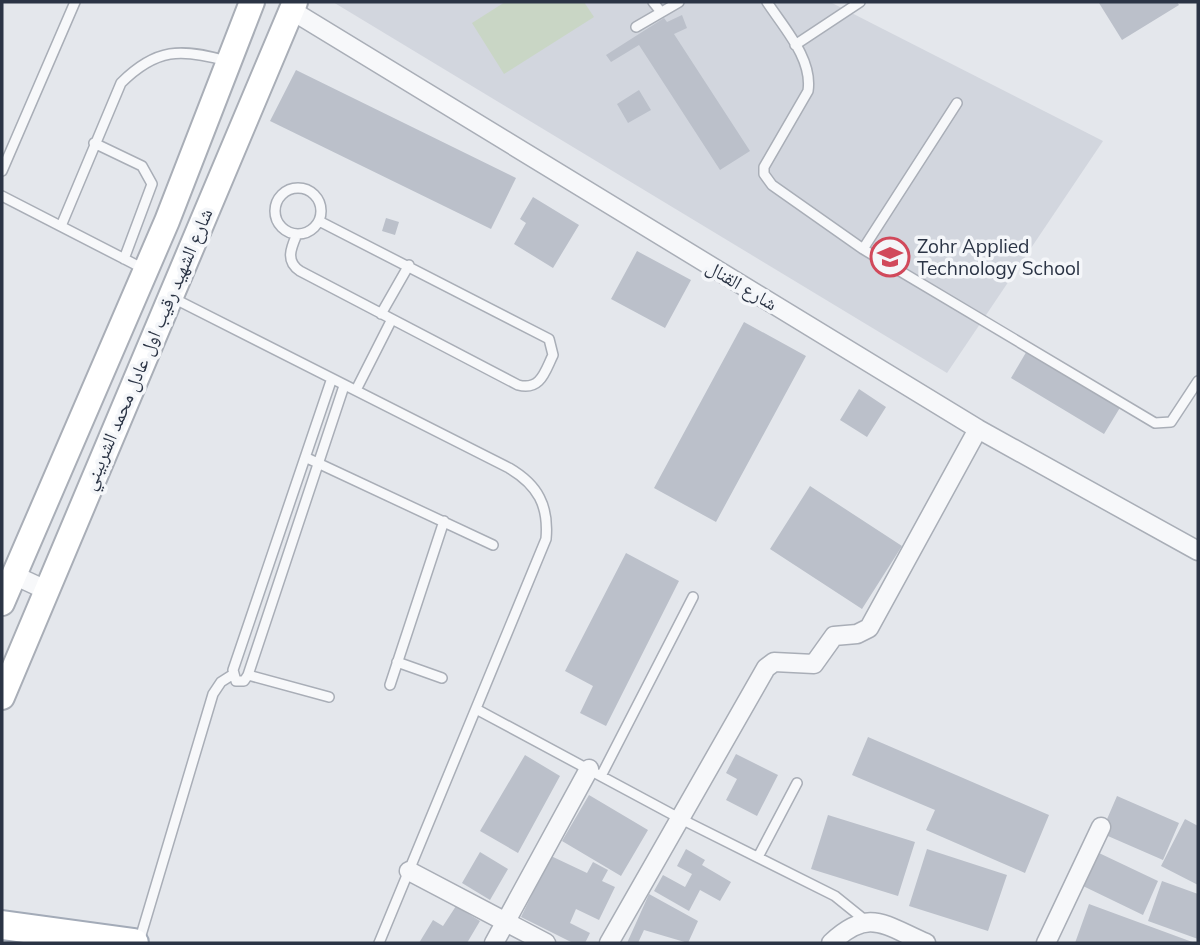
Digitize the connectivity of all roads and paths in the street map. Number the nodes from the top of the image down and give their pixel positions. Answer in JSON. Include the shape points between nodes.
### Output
{"nodes":[{"id":1,"x":75,"y":2,"type":"edge"},
{"id":2,"x":252,"y":2,"type":"edge"},
{"id":3,"x":653,"y":2,"type":"edge"},
{"id":4,"x":679,"y":2,"type":"edge"},
{"id":5,"x":768,"y":2,"type":"edge"},
{"id":6,"x":860,"y":2,"type":"edge"},
{"id":7,"x":293,"y":6,"type":"edge"},
{"id":8,"x":661,"y":12,"type":"junction"},
{"id":9,"x":636,"y":27,"type":"dead end"},
{"id":10,"x":795,"y":45,"type":"junction"},
{"id":11,"x":228,"y":61,"type":"junction"},
{"id":12,"x":957,"y":103,"type":"dead end"},
{"id":13,"x":94,"y":143,"type":"junction"},
{"id":14,"x":2,"y":171,"type":"edge"},
{"id":15,"x":2,"y":196,"type":"edge"},
{"id":16,"x":319,"y":220,"type":"junction"},
{"id":17,"x":61,"y":226,"type":"junction"},
{"id":18,"x":297,"y":234,"type":"junction"},
{"id":19,"x":863,"y":249,"type":"junction"},
{"id":20,"x":134,"y":264,"type":"junction"},
{"id":21,"x":409,"y":265,"type":"junction"},
{"id":22,"x":169,"y":296,"type":"junction"},
{"id":23,"x":381,"y":314,"type":"junction"},
{"id":24,"x":392,"y":320,"type":"junction"},
{"id":25,"x":331,"y":381,"type":"junction"},
{"id":26,"x":1198,"y":382,"type":"edge"},
{"id":27,"x":344,"y":386,"type":"junction"},
{"id":28,"x":356,"y":390,"type":"junction"},
{"id":29,"x":978,"y":429,"type":"junction"},
{"id":30,"x":307,"y":458,"type":"junction"},
{"id":31,"x":319,"y":463,"type":"junction"},
{"id":32,"x":444,"y":521,"type":"junction"},
{"id":33,"x":493,"y":545,"type":"dead end"},
{"id":34,"x":1198,"y":551,"type":"edge"},
{"id":35,"x":7,"y":579,"type":"edge"},
{"id":36,"x":46,"y":590,"type":"junction"},
{"id":37,"x":693,"y":597,"type":"dead end"},
{"id":38,"x":2,"y":603,"type":"edge"},
{"id":39,"x":397,"y":662,"type":"junction"},
{"id":40,"x":233,"y":675,"type":"junction"},
{"id":41,"x":248,"y":676,"type":"junction"},
{"id":42,"x":442,"y":678,"type":"dead end"},
{"id":43,"x":390,"y":685,"type":"dead end"},
{"id":44,"x":2,"y":697,"type":"edge"},
{"id":45,"x":329,"y":697,"type":"dead end"},
{"id":46,"x":476,"y":709,"type":"junction"},
{"id":47,"x":595,"y":772,"type":"junction"},
{"id":48,"x":797,"y":783,"type":"dead end"},
{"id":49,"x":679,"y":818,"type":"junction"},
{"id":50,"x":1101,"y":827,"type":"dead end"},
{"id":51,"x":758,"y":858,"type":"junction"},
{"id":52,"x":409,"y":871,"type":"junction"},
{"id":53,"x":506,"y":921,"type":"junction"},
{"id":54,"x":866,"y":921,"type":"junction"},
{"id":55,"x":2,"y":925,"type":"edge"},
{"id":56,"x":136,"y":943,"type":"edge"},
{"id":57,"x":379,"y":943,"type":"edge"},
{"id":58,"x":494,"y":943,"type":"edge"},
{"id":59,"x":546,"y":943,"type":"edge"},
{"id":60,"x":609,"y":943,"type":"edge"},
{"id":61,"x":831,"y":943,"type":"edge"},
{"id":62,"x":926,"y":943,"type":"edge"},
{"id":63,"x":1046,"y":943,"type":"edge"}],
"edges":[{"from":1,"to":14,"type":"lane"},
{"from":2,"to":11,"type":"street","name":"شارع الشهيد رقيب اول عادل محمد الشربيني"},
{"from":3,"to":8,"type":"lane"},
{"from":4,"to":8,"type":"lane"},
{"from":5,"to":10,"type":"lane"},
{"from":6,"to":10,"type":"lane"},
{"from":7,"to":22,"type":"street","name":"شارع الشهيد رقيب اول عادل محمد الشربيني"},
{"from":7,"to":29,"type":"street","name":"شارع القنال"},
{"from":8,"to":9,"type":"lane"},
{"from":10,"to":19,"type":"lane","via":[[809,71],[808,91],[767,160],[764,174],[772,185]]},
{"from":11,"to":13,"type":"lane","via":[[183,51],[159,55],[138,66],[121,83]]},
{"from":11,"to":20,"type":"street","name":"شارع الشهيد رقيب اول عادل محمد الشربيني"},
{"from":12,"to":19,"type":"lane"},
{"from":13,"to":17,"type":"lane"},
{"from":13,"to":20,"type":"lane","via":[[142,166],[152,184]]},
{"from":15,"to":17,"type":"lane"},
{"from":16,"to":18,"type":"lane","via":[[314,228]]},
{"from":16,"to":18,"type":"lane","via":[[315,195],[298,187],[281,194],[274,210],[276,219],[280,227]]},
{"from":16,"to":21,"type":"lane"},
{"from":17,"to":20,"type":"lane"},
{"from":18,"to":23,"type":"lane","via":[[290,255],[294,268]]},
{"from":19,"to":26,"type":"lane","via":[[1155,423],[1171,422]]},
{"from":20,"to":35,"type":"street","name":"شارع الشهيد رقيب اول عادل محمد الشربيني"},
{"from":21,"to":23,"type":"lane"},
{"from":21,"to":24,"type":"lane","via":[[549,339],[553,355],[541,380],[524,387]]},
{"from":22,"to":25,"type":"lane"},
{"from":22,"to":36,"type":"street","name":"شارع الشهيد رقيب اول عادل محمد الشربيني"},
{"from":23,"to":24,"type":"lane"},
{"from":24,"to":28,"type":"lane"},
{"from":25,"to":27,"type":"lane"},
{"from":25,"to":30,"type":"lane"},
{"from":27,"to":28,"type":"lane"},
{"from":27,"to":31,"type":"lane"},
{"from":28,"to":46,"type":"lane","via":[[524,477],[544,505],[546,539]]},
{"from":29,"to":34,"type":"street","name":"شارع القنال"},
{"from":29,"to":49,"type":"street","via":[[869,628],[834,636],[814,664],[774,662],[766,668]]},
{"from":30,"to":31,"type":"lane"},
{"from":30,"to":40,"type":"lane"},
{"from":31,"to":32,"type":"lane"},
{"from":31,"to":41,"type":"lane"},
{"from":32,"to":33,"type":"lane"},
{"from":32,"to":39,"type":"lane"},
{"from":35,"to":36,"type":"street"},
{"from":35,"to":38,"type":"street","name":"شارع الشهيد رقيب اول عادل محمد الشربيني"},
{"from":36,"to":44,"type":"street","name":"شارع الشهيد رقيب اول عادل محمد الشربيني"},
{"from":37,"to":47,"type":"lane"},
{"from":39,"to":42,"type":"lane"},
{"from":39,"to":43,"type":"lane"},
{"from":40,"to":41,"type":"lane","via":[[240,682]]},
{"from":40,"to":56,"type":"lane","via":[[213,694]]},
{"from":41,"to":45,"type":"lane"},
{"from":46,"to":47,"type":"lane"},
{"from":46,"to":52,"type":"lane"},
{"from":47,"to":49,"type":"lane"},
{"from":47,"to":53,"type":"street"},
{"from":48,"to":51,"type":"lane"},
{"from":49,"to":51,"type":"lane"},
{"from":49,"to":60,"type":"street"},
{"from":50,"to":63,"type":"street"},
{"from":51,"to":54,"type":"lane","via":[[835,895]]},
{"from":52,"to":53,"type":"street"},
{"from":52,"to":57,"type":"lane"},
{"from":53,"to":58,"type":"street"},
{"from":53,"to":59,"type":"street"},
{"from":54,"to":61,"type":"street","via":[[853,924]]},
{"from":54,"to":62,"type":"street"},
{"from":55,"to":56,"type":"main road"}]}
